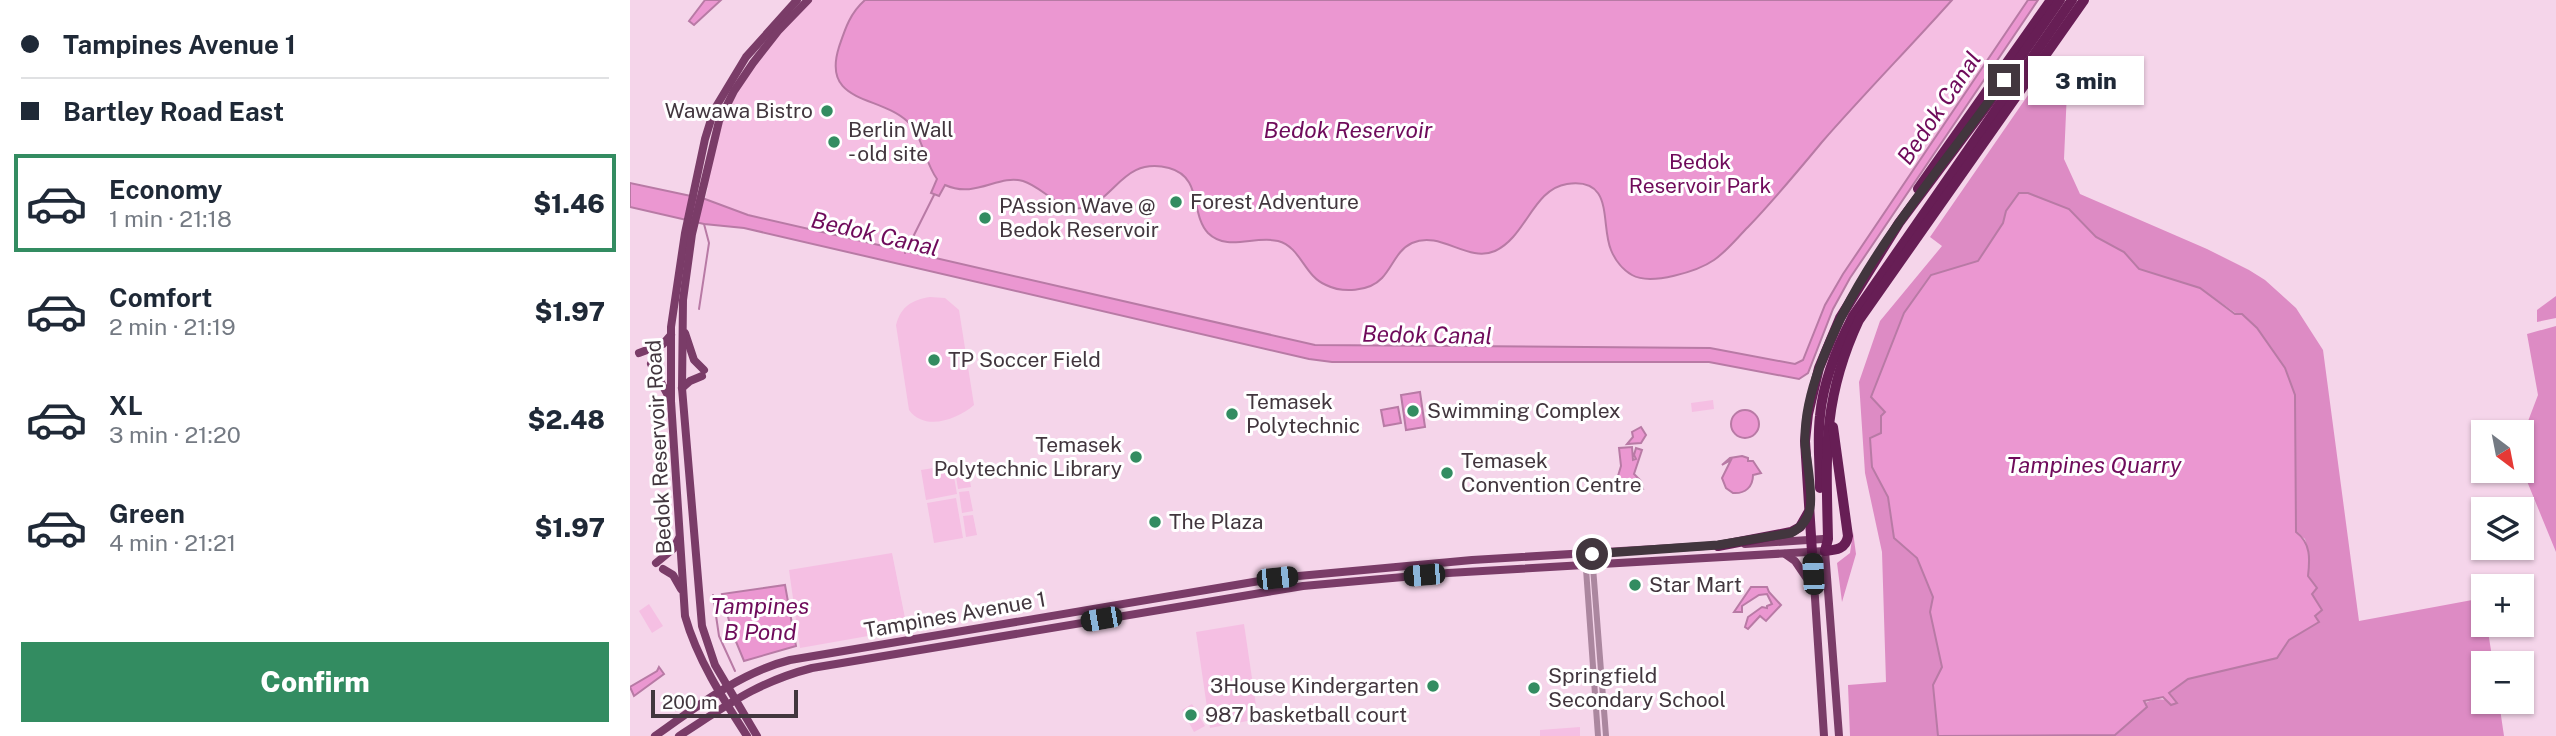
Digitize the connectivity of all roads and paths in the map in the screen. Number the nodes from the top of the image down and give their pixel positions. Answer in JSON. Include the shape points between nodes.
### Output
{"nodes":[{"id":1,"x":794,"y":0,"type":"edge"},
{"id":2,"x":808,"y":0,"type":"edge"},
{"id":3,"x":2051,"y":0,"type":"edge"},
{"id":4,"x":2060,"y":0,"type":"edge"},
{"id":5,"x":2071,"y":0,"type":"edge"},
{"id":6,"x":2084,"y":0,"type":"edge"},
{"id":7,"x":699,"y":186,"type":"junction"},
{"id":8,"x":1899,"y":223,"type":"junction"},
{"id":9,"x":689,"y":233,"type":"junction"},
{"id":10,"x":683,"y":327,"type":"junction"},
{"id":11,"x":671,"y":335,"type":"junction"},
{"id":12,"x":639,"y":353,"type":"dead end"},
{"id":13,"x":652,"y":364,"type":"dead end"},
{"id":14,"x":1841,"y":364,"type":"junction"},
{"id":15,"x":682,"y":388,"type":"junction"},
{"id":16,"x":671,"y":401,"type":"junction"},
{"id":17,"x":1811,"y":507,"type":"junction"},
{"id":18,"x":681,"y":532,"type":"junction"},
{"id":19,"x":1810,"y":540,"type":"junction"},
{"id":20,"x":1823,"y":540,"type":"junction"},
{"id":21,"x":1718,"y":545,"type":"junction"},
{"id":22,"x":1825,"y":551,"type":"junction"},
{"id":23,"x":1629,"y":552,"type":"junction"},
{"id":24,"x":1812,"y":552,"type":"junction"},
{"id":25,"x":1589,"y":554,"type":"junction"},
{"id":26,"x":1783,"y":554,"type":"junction"},
{"id":27,"x":1472,"y":560,"type":"junction"},
{"id":28,"x":1630,"y":562,"type":"junction"},
{"id":29,"x":1590,"y":565,"type":"junction"},
{"id":30,"x":1473,"y":571,"type":"junction"},
{"id":31,"x":1300,"y":576,"type":"junction"},
{"id":32,"x":1303,"y":586,"type":"junction"},
{"id":33,"x":1814,"y":589,"type":"junction"},
{"id":34,"x":683,"y":592,"type":"junction"},
{"id":35,"x":1023,"y":622,"type":"junction"},
{"id":36,"x":1036,"y":630,"type":"junction"},
{"id":37,"x":941,"y":635,"type":"junction"},
{"id":38,"x":1600,"y":637,"type":"junction"},
{"id":39,"x":1591,"y":638,"type":"junction"},
{"id":40,"x":944,"y":646,"type":"junction"},
{"id":41,"x":823,"y":655,"type":"junction"},
{"id":42,"x":825,"y":666,"type":"junction"},
{"id":43,"x":713,"y":680,"type":"junction"},
{"id":44,"x":724,"y":691,"type":"junction"},
{"id":45,"x":707,"y":701,"type":"junction"},
{"id":46,"x":731,"y":703,"type":"junction"},
{"id":47,"x":713,"y":714,"type":"junction"},
{"id":48,"x":737,"y":721,"type":"junction"},
{"id":49,"x":656,"y":736,"type":"edge"},
{"id":50,"x":679,"y":736,"type":"edge"},
{"id":51,"x":747,"y":736,"type":"edge"},
{"id":52,"x":757,"y":736,"type":"edge"},
{"id":53,"x":1598,"y":736,"type":"edge"},
{"id":54,"x":1606,"y":736,"type":"edge"},
{"id":55,"x":1824,"y":736,"type":"edge"},
{"id":56,"x":1839,"y":736,"type":"edge"}],
"edges":[{"from":1,"to":7,"type":"main road","name":"Bedok Reservoir Road","via":[[746,57],[720,99],[707,130]]},
{"from":2,"to":7,"type":"main road","name":"Bedok Reservoir Road","via":[[764,48],[731,97]]},
{"from":3,"to":8,"type":"highway","via":[[1926,177]]},
{"from":4,"to":8,"type":"highway"},
{"from":5,"to":20,"type":"highway","via":[[1867,293],[1841,342],[1820,415]]},
{"from":6,"to":14,"type":"highway","via":[[1872,299]]},
{"from":7,"to":9,"type":"main road","name":"Bedok Reservoir Road"},
{"from":8,"to":17,"type":"highway","via":[[1840,318],[1813,387],[1805,440]]},
{"from":9,"to":10,"type":"main road","name":"Bedok Reservoir Road"},
{"from":9,"to":11,"type":"main road","name":"Bedok Reservoir Road"},
{"from":10,"to":15,"type":"main road","name":"Bedok Reservoir Road"},
{"from":10,"to":15,"type":"main road","via":[[703,373]]},
{"from":11,"to":12,"type":"main road","via":[[663,344]]},
{"from":11,"to":16,"type":"main road","name":"Bedok Reservoir Road"},
{"from":13,"to":16,"type":"main road"},
{"from":14,"to":22,"type":"highway","via":[[1828,417]]},
{"from":14,"to":22,"type":"highway","via":[[1832,431],[1848,536],[1841,548]]},
{"from":15,"to":44,"type":"main road","name":"Bedok Reservoir Road","via":[[702,626]]},
{"from":16,"to":18,"type":"main road","name":"Bedok Reservoir Road"},
{"from":17,"to":19,"type":"highway"},
{"from":17,"to":21,"type":"highway","via":[[1805,521],[1791,533]]},
{"from":18,"to":34,"type":"main road","name":"Bedok Reservoir Road"},
{"from":18,"to":34,"type":"main road","via":[[678,544],[659,566],[673,575]]},
{"from":19,"to":20,"type":"main road","name":"Tampines Avenue 1"},
{"from":19,"to":21,"type":"main road","name":"Tampines Avenue 1"},
{"from":19,"to":24,"type":"highway"},
{"from":20,"to":22,"type":"highway"},
{"from":21,"to":23,"type":"main road","name":"Tampines Avenue 1"},
{"from":22,"to":24,"type":"main road","name":"Tampines Avenue 1"},
{"from":22,"to":56,"type":"main road"},
{"from":23,"to":25,"type":"main road","name":"Tampines Avenue 1"},
{"from":23,"to":28,"type":"main road"},
{"from":24,"to":26,"type":"main road","name":"Tampines Avenue 1"},
{"from":24,"to":33,"type":"main road"},
{"from":25,"to":27,"type":"main road","name":"Tampines Avenue 1"},
{"from":25,"to":29,"type":"street"},
{"from":26,"to":28,"type":"main road","name":"Tampines Avenue 1"},
{"from":26,"to":33,"type":"main road","via":[[1795,561]]},
{"from":27,"to":30,"type":"main road"},
{"from":27,"to":31,"type":"main road","name":"Tampines Avenue 1"},
{"from":28,"to":29,"type":"main road","name":"Tampines Avenue 1"},
{"from":29,"to":30,"type":"main road","name":"Tampines Avenue 1"},
{"from":29,"to":38,"type":"street"},
{"from":29,"to":39,"type":"street"},
{"from":30,"to":32,"type":"main road","name":"Tampines Avenue 1"},
{"from":31,"to":32,"type":"main road"},
{"from":31,"to":35,"type":"main road","name":"Tampines Avenue 1"},
{"from":32,"to":36,"type":"main road","name":"Tampines Avenue 1"},
{"from":33,"to":55,"type":"main road"},
{"from":34,"to":43,"type":"main road","name":"Bedok Reservoir Road","via":[[690,635]]},
{"from":35,"to":36,"type":"main road"},
{"from":35,"to":37,"type":"main road","name":"Tampines Avenue 1"},
{"from":36,"to":40,"type":"main road","name":"Tampines Avenue 1"},
{"from":37,"to":40,"type":"main road"},
{"from":37,"to":41,"type":"main road","name":"Tampines Avenue 1"},
{"from":38,"to":39,"type":"street"},
{"from":38,"to":54,"type":"street"},
{"from":39,"to":53,"type":"street"},
{"from":40,"to":42,"type":"main road","name":"Tampines Avenue 1"},
{"from":41,"to":42,"type":"main road","via":[[816,661]]},
{"from":41,"to":44,"type":"main road","name":"Tampines Avenue 1","via":[[780,663]]},
{"from":42,"to":46,"type":"main road","name":"Tampines Avenue 1","via":[[773,679]]},
{"from":43,"to":44,"type":"main road","name":"Bedok Reservoir Road"},
{"from":43,"to":45,"type":"main road"},
{"from":44,"to":45,"type":"main road","name":"Tampines Avenue 1"},
{"from":44,"to":46,"type":"main road","name":"Bedok Reservoir Road"},
{"from":45,"to":49,"type":"main road","name":"Tampines Avenue 1"},
{"from":46,"to":47,"type":"main road","name":"Tampines Avenue 1"},
{"from":46,"to":48,"type":"main road"},
{"from":46,"to":52,"type":"main road"},
{"from":47,"to":48,"type":"main road"},
{"from":47,"to":50,"type":"main road","name":"Tampines Avenue 1"},
{"from":48,"to":51,"type":"main road"}]}
